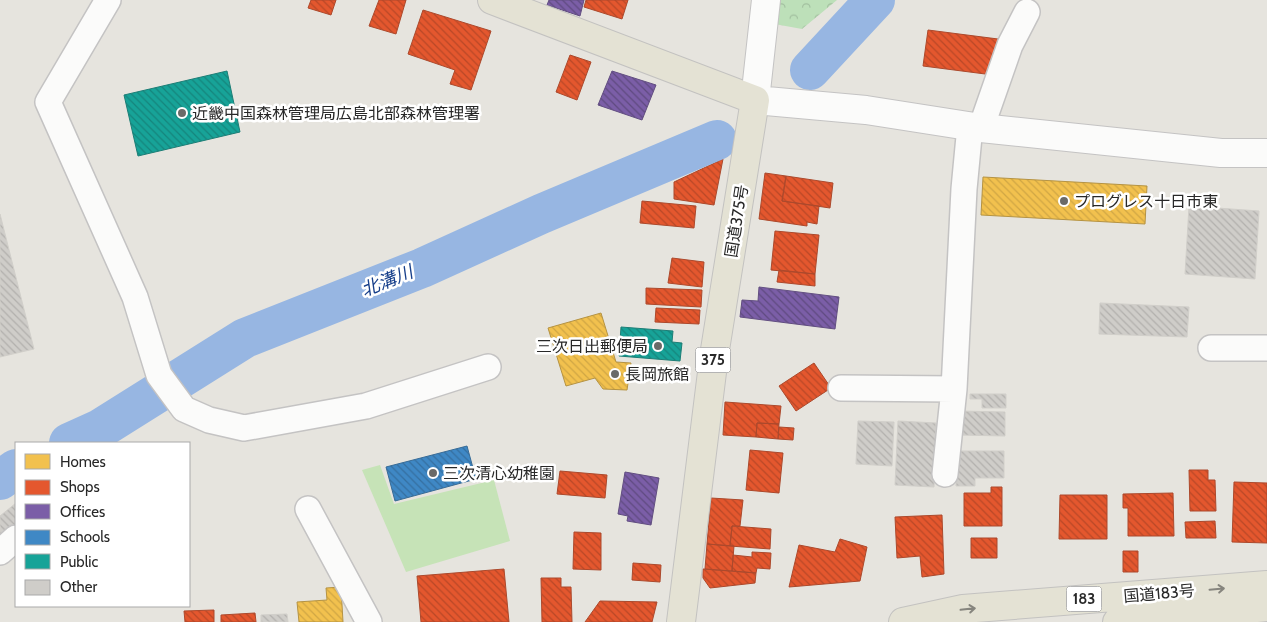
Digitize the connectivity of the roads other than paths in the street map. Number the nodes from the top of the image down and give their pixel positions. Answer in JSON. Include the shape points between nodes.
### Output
{"nodes":[{"id":1,"x":108,"y":0,"type":"edge"},
{"id":2,"x":492,"y":0,"type":"edge"},
{"id":3,"x":766,"y":0,"type":"edge"},
{"id":4,"x":1027,"y":12,"type":"dead end"},
{"id":5,"x":755,"y":100,"type":"junction"},
{"id":6,"x":975,"y":127,"type":"junction"},
{"id":7,"x":1267,"y":153,"type":"edge"},
{"id":8,"x":1211,"y":348,"type":"dead end"},
{"id":9,"x":1267,"y":348,"type":"edge"},
{"id":10,"x":488,"y":367,"type":"dead end"},
{"id":11,"x":840,"y":388,"type":"dead end"},
{"id":12,"x":954,"y":389,"type":"junction"},
{"id":13,"x":945,"y":474,"type":"dead end"},
{"id":14,"x":308,"y":509,"type":"dead end"},
{"id":15,"x":15,"y":539,"type":"edge"},
{"id":16,"x":0,"y":552,"type":"edge"},
{"id":17,"x":1267,"y":585,"type":"edge"},
{"id":18,"x":1267,"y":607,"type":"edge"},
{"id":19,"x":369,"y":622,"type":"edge"},
{"id":20,"x":681,"y":622,"type":"edge"},
{"id":21,"x":903,"y":622,"type":"edge"},
{"id":22,"x":1117,"y":622,"type":"edge"}],
"edges":[{"from":1,"to":10,"type":"street","via":[[48,102],[135,297],[159,375],[184,409],[209,420],[244,428],[366,406]]},
{"from":2,"to":5,"type":"highway"},
{"from":3,"to":5,"type":"street"},
{"from":4,"to":6,"type":"street"},
{"from":5,"to":6,"type":"street","via":[[866,110]]},
{"from":5,"to":20,"type":"highway","name":"国道375号","number":"375","via":[[714,356]]},
{"from":6,"to":7,"type":"street","via":[[1221,153]]},
{"from":6,"to":12,"type":"street","via":[[964,189]]},
{"from":8,"to":9,"type":"street"},
{"from":11,"to":12,"type":"street"},
{"from":12,"to":13,"type":"street"},
{"from":14,"to":19,"type":"street"},
{"from":15,"to":16,"type":"street"},
{"from":21,"to":17,"type":"highway","name":"国道183号","number":"183","one_way":true,"via":[[963,609]]},
{"from":18,"to":22,"type":"highway","name":"国道183号","number":"183"}]}
